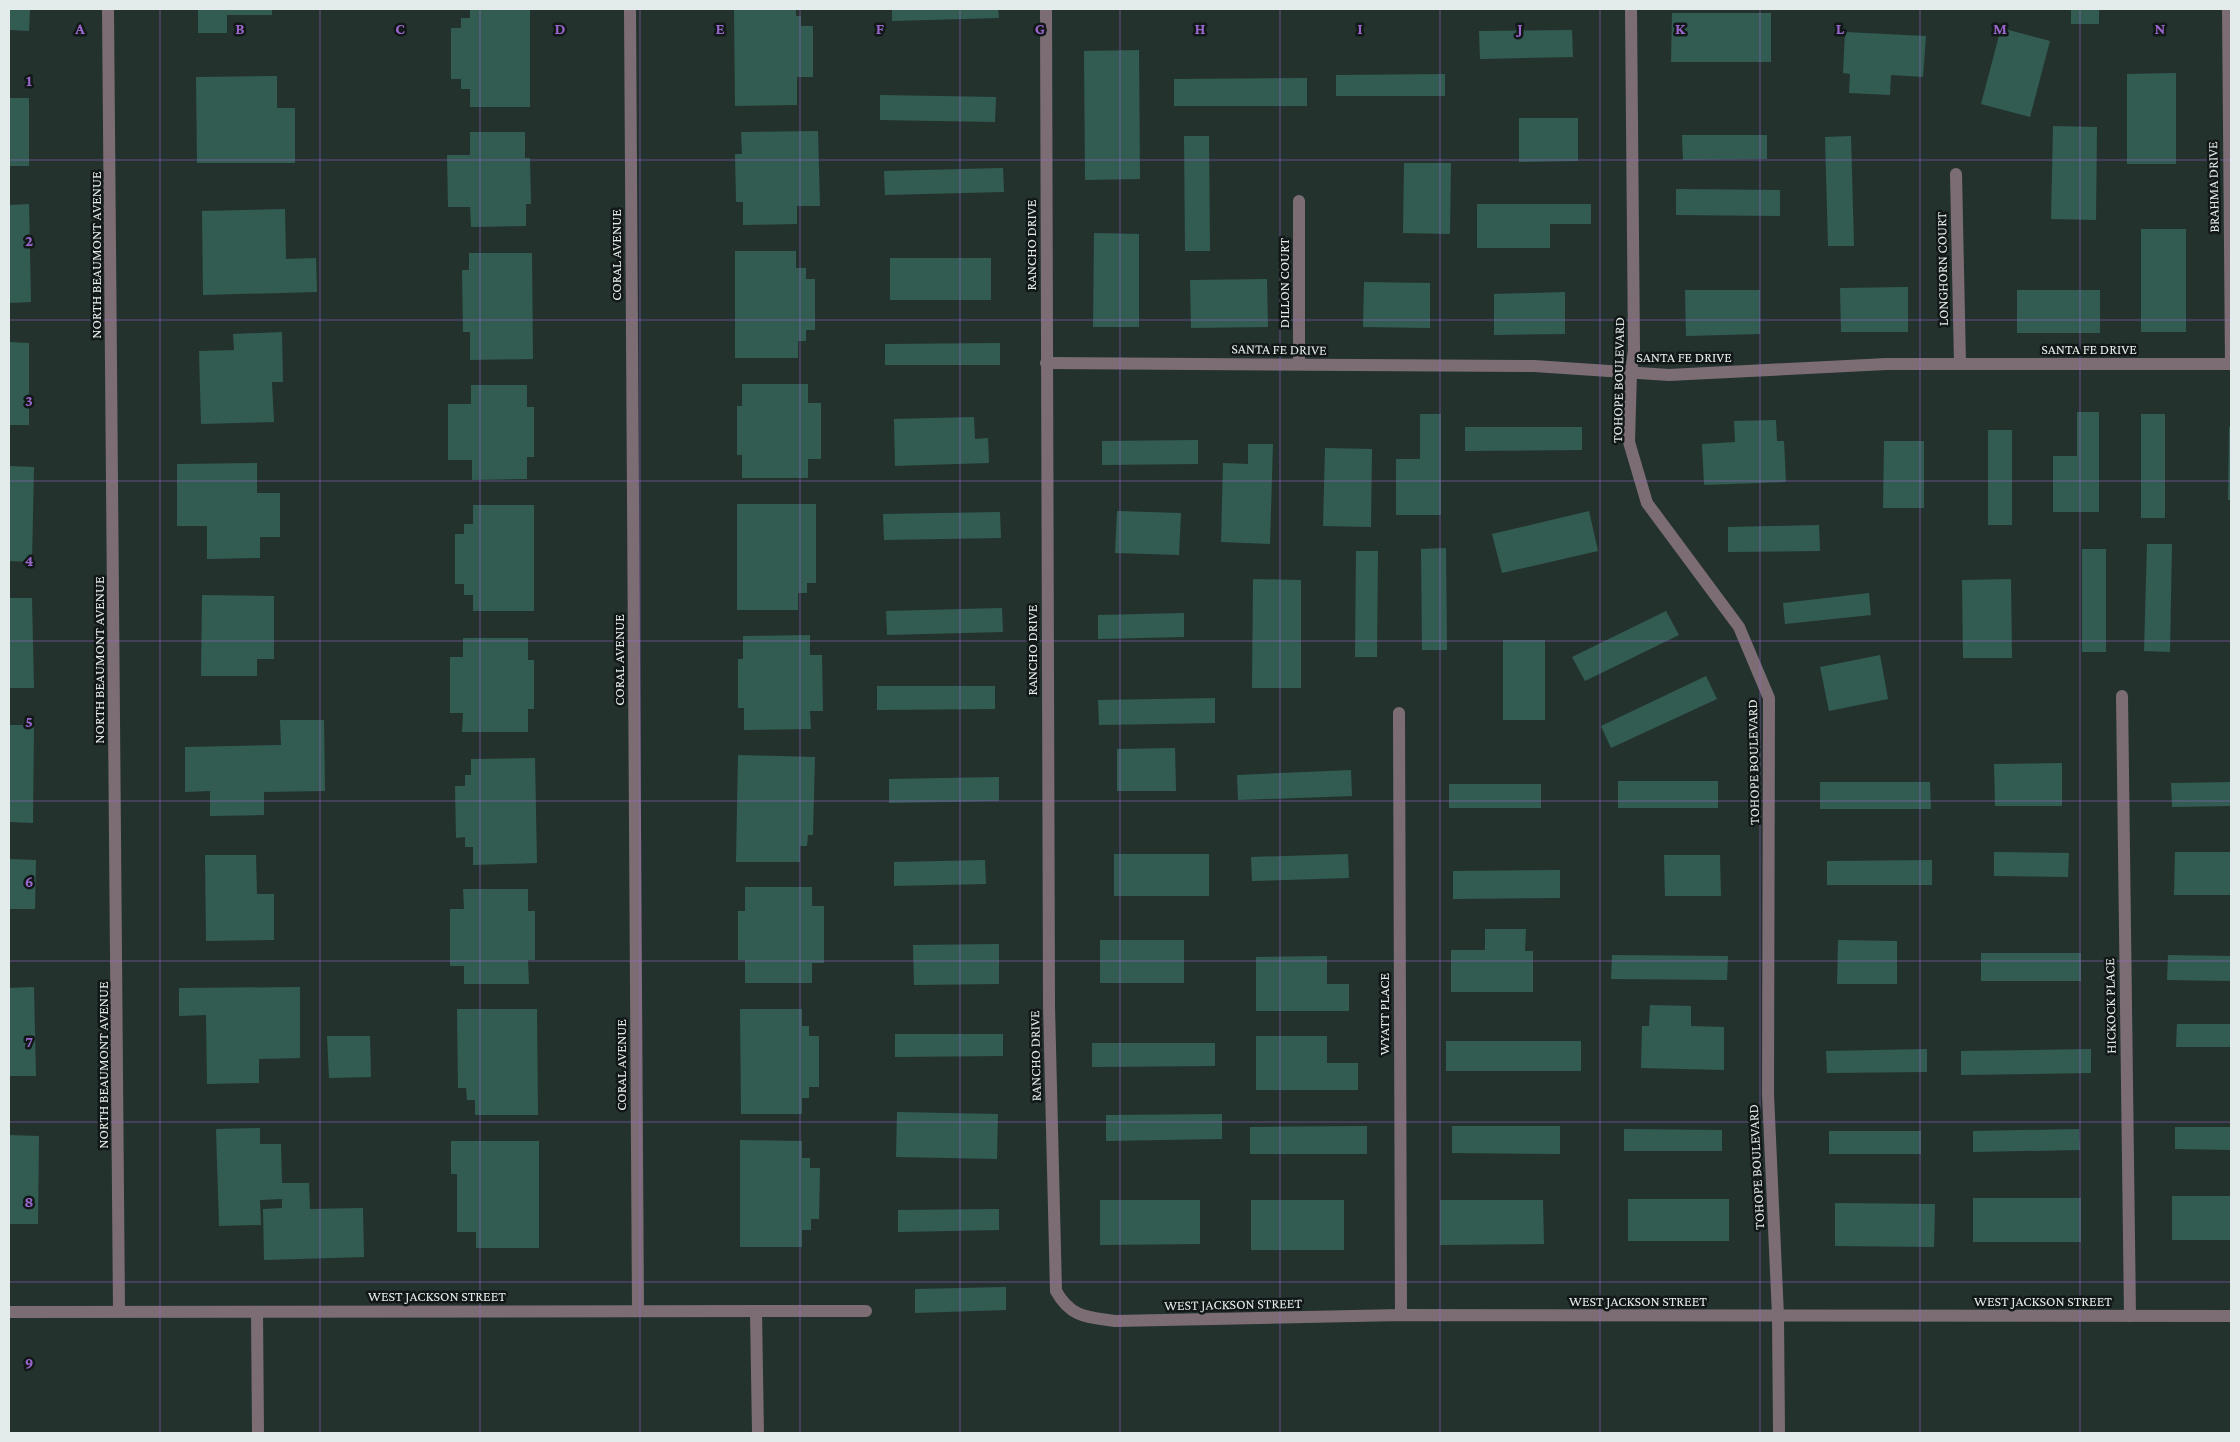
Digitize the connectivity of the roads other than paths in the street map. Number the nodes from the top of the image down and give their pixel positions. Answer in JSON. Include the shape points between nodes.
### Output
{"nodes":[{"id":1,"x":108,"y":9,"type":"edge"},
{"id":2,"x":630,"y":9,"type":"edge"},
{"id":3,"x":1046,"y":9,"type":"edge"},
{"id":4,"x":1631,"y":9,"type":"edge"},
{"id":5,"x":2228,"y":9,"type":"edge"},
{"id":6,"x":1956,"y":174,"type":"dead end"},
{"id":7,"x":1299,"y":201,"type":"dead end"},
{"id":8,"x":1046,"y":363,"type":"junction"},
{"id":9,"x":1299,"y":364,"type":"junction"},
{"id":10,"x":1960,"y":364,"type":"junction"},
{"id":11,"x":2231,"y":364,"type":"edge"},
{"id":12,"x":1631,"y":372,"type":"junction"},
{"id":13,"x":2122,"y":696,"type":"dead end"},
{"id":14,"x":1399,"y":713,"type":"dead end"},
{"id":15,"x":1056,"y":1291,"type":"joint"},
{"id":16,"x":120,"y":1311,"type":"junction"},
{"id":17,"x":638,"y":1311,"type":"junction"},
{"id":18,"x":866,"y":1311,"type":"dead end"},
{"id":19,"x":9,"y":1312,"type":"edge"},
{"id":20,"x":257,"y":1312,"type":"junction"},
{"id":21,"x":756,"y":1312,"type":"junction"},
{"id":22,"x":1401,"y":1315,"type":"junction"},
{"id":23,"x":1778,"y":1316,"type":"junction"},
{"id":24,"x":2130,"y":1316,"type":"junction"},
{"id":25,"x":2231,"y":1316,"type":"edge"},
{"id":26,"x":258,"y":1433,"type":"edge"},
{"id":27,"x":758,"y":1433,"type":"edge"},
{"id":28,"x":1779,"y":1433,"type":"edge"}],
"edges":[{"from":1,"to":16,"type":"street","name":"NORTH BEAUMONT AVENUE"},
{"from":2,"to":17,"type":"street","name":"CORAL AVENUE"},
{"from":3,"to":8,"type":"street","name":"RANCHO DRIVE"},
{"from":4,"to":12,"type":"street","name":"TOHOPE BOULEVARD","via":[[1634,350]]},
{"from":5,"to":11,"type":"street","name":"BRAHMA DRIVE"},
{"from":6,"to":10,"type":"street","name":"LONGHORN COURT"},
{"from":7,"to":9,"type":"street","name":"DILLON COURT"},
{"from":8,"to":9,"type":"street","name":"SANTA FE DRIVE"},
{"from":8,"to":15,"type":"street","name":"RANCHO DRIVE","via":[[1049,1006]]},
{"from":9,"to":12,"type":"street","name":"SANTA FE DRIVE","via":[[1534,366]]},
{"from":10,"to":11,"type":"street","name":"SANTA FE DRIVE"},
{"from":10,"to":12,"type":"street","name":"SANTA FE DRIVE","via":[[1886,364],[1669,375]]},
{"from":12,"to":23,"type":"street","name":"TOHOPE BOULEVARD","via":[[1629,442],[1647,503],[1739,627],[1769,698],[1768,1094]]},
{"from":13,"to":24,"type":"street","name":"HICKOCK PLACE"},
{"from":14,"to":22,"type":"street","name":"WYATT PLACE"},
{"from":15,"to":22,"type":"street","name":"WEST JACKSON STREET","via":[[1063,1304],[1081,1316],[1115,1321]]},
{"from":16,"to":19,"type":"street","name":"WEST JACKSON STREET"},
{"from":16,"to":20,"type":"street","name":"WEST JACKSON STREET"},
{"from":17,"to":20,"type":"street","name":"WEST JACKSON STREET"},
{"from":17,"to":21,"type":"street","name":"WEST JACKSON STREET"},
{"from":18,"to":21,"type":"street","name":"WEST JACKSON STREET"},
{"from":20,"to":26,"type":"street"},
{"from":21,"to":27,"type":"street"},
{"from":22,"to":23,"type":"street","name":"WEST JACKSON STREET"},
{"from":23,"to":24,"type":"street","name":"WEST JACKSON STREET"},
{"from":23,"to":28,"type":"street","name":"TOHOPE BOULEVARD"},
{"from":24,"to":25,"type":"street","name":"WEST JACKSON STREET"}]}
